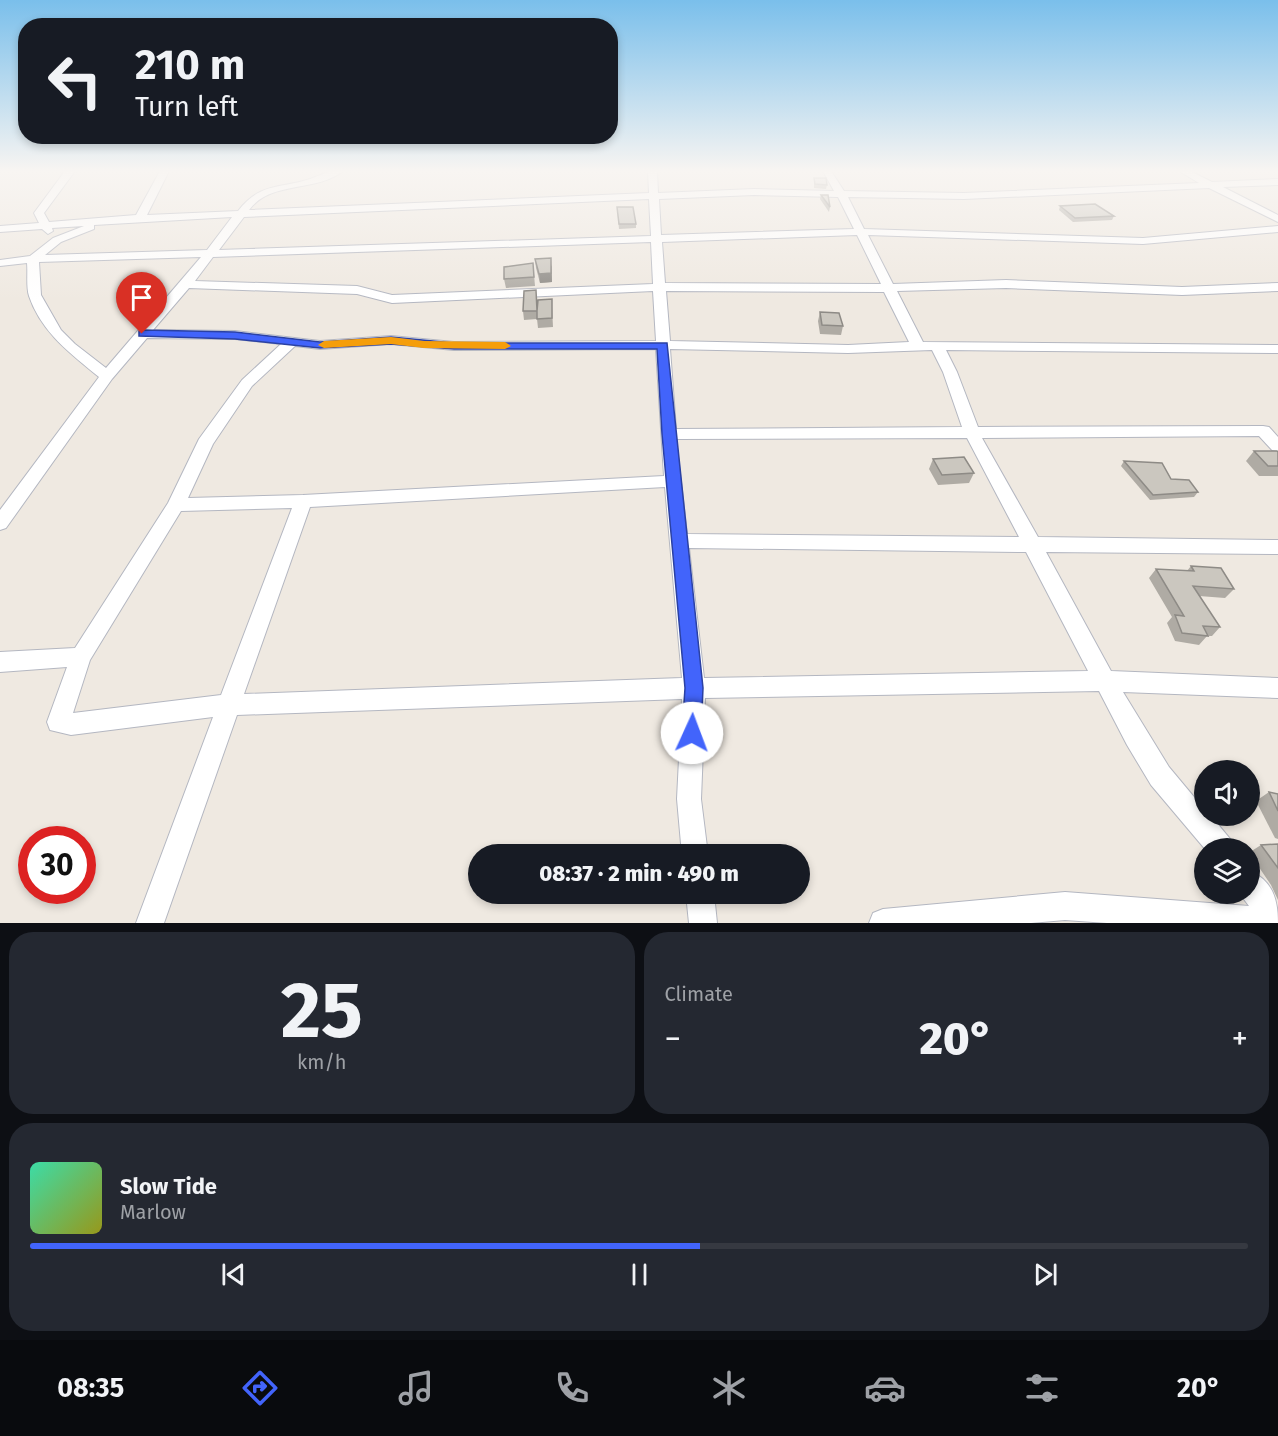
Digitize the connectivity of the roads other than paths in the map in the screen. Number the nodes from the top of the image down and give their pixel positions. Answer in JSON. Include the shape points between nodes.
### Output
{"nodes":[{"id":1,"x":40,"y":214,"type":"edge"},
{"id":2,"x":142,"y":214,"type":"edge"},
{"id":3,"x":238,"y":214,"type":"edge"},
{"id":4,"x":240,"y":214,"type":"edge"},
{"id":5,"x":654,"y":214,"type":"edge"},
{"id":6,"x":852,"y":214,"type":"edge"},
{"id":7,"x":140,"y":218,"type":"junction"},
{"id":8,"x":111,"y":220,"type":"junction"},
{"id":9,"x":45,"y":224,"type":"junction"},
{"id":10,"x":0,"y":229,"type":"edge"},
{"id":11,"x":1278,"y":229,"type":"edge"},
{"id":12,"x":861,"y":232,"type":"junction"},
{"id":13,"x":655,"y":238,"type":"junction"},
{"id":14,"x":57,"y":240,"type":"junction"},
{"id":15,"x":207,"y":255,"type":"junction"},
{"id":16,"x":33,"y":259,"type":"junction"},
{"id":17,"x":0,"y":263,"type":"edge"},
{"id":18,"x":186,"y":284,"type":"junction"},
{"id":19,"x":660,"y":286,"type":"junction"},
{"id":20,"x":1278,"y":287,"type":"edge"},
{"id":21,"x":890,"y":288,"type":"junction"},
{"id":22,"x":142,"y":334,"type":"junction"},
{"id":23,"x":292,"y":342,"type":"junction"},
{"id":24,"x":663,"y":345,"type":"junction"},
{"id":25,"x":918,"y":346,"type":"junction"},
{"id":26,"x":937,"y":347,"type":"junction"},
{"id":27,"x":1278,"y":349,"type":"edge"},
{"id":28,"x":107,"y":376,"type":"junction"},
{"id":29,"x":971,"y":431,"type":"junction"},
{"id":30,"x":1270,"y":431,"type":"edge"},
{"id":31,"x":668,"y":434,"type":"junction"},
{"id":32,"x":1278,"y":446,"type":"edge"},
{"id":33,"x":674,"y":481,"type":"junction"},
{"id":34,"x":303,"y":501,"type":"junction"},
{"id":35,"x":176,"y":505,"type":"junction"},
{"id":36,"x":0,"y":523,"type":"edge"},
{"id":37,"x":680,"y":541,"type":"junction"},
{"id":38,"x":1033,"y":546,"type":"junction"},
{"id":39,"x":1278,"y":547,"type":"edge"},
{"id":40,"x":81,"y":657,"type":"junction"},
{"id":41,"x":0,"y":662,"type":"edge"},
{"id":42,"x":1104,"y":681,"type":"junction"},
{"id":43,"x":694,"y":688,"type":"junction"},
{"id":44,"x":1278,"y":688,"type":"edge"},
{"id":45,"x":230,"y":705,"type":"junction"},
{"id":46,"x":1213,"y":838,"type":"edge"},
{"id":47,"x":694,"y":844,"type":"edge"},
{"id":48,"x":1260,"y":898,"type":"edge"},
{"id":49,"x":701,"y":904,"type":"edge"},
{"id":50,"x":1278,"y":922,"type":"edge"},
{"id":51,"x":150,"y":923,"type":"edge"},
{"id":52,"x":703,"y":923,"type":"edge"},
{"id":53,"x":883,"y":923,"type":"edge"}],
"edges":[{"from":1,"to":9,"type":"street"},
{"from":2,"to":7,"type":"street"},
{"from":3,"to":7,"type":"street"},
{"from":4,"to":15,"type":"street"},
{"from":5,"to":13,"type":"street"},
{"from":6,"to":12,"type":"street"},
{"from":7,"to":8,"type":"street"},
{"from":8,"to":9,"type":"street"},
{"from":8,"to":14,"type":"street"},
{"from":9,"to":10,"type":"street"},
{"from":9,"to":14,"type":"street"},
{"from":11,"to":12,"type":"street","via":[[1143,241]]},
{"from":12,"to":13,"type":"street"},
{"from":12,"to":21,"type":"street"},
{"from":13,"to":15,"type":"street"},
{"from":13,"to":19,"type":"street"},
{"from":14,"to":16,"type":"street"},
{"from":15,"to":16,"type":"street"},
{"from":15,"to":18,"type":"street"},
{"from":16,"to":17,"type":"street"},
{"from":16,"to":28,"type":"street","via":[[35,295],[57,332]]},
{"from":18,"to":19,"type":"street","via":[[357,290],[392,299]]},
{"from":18,"to":22,"type":"street"},
{"from":19,"to":21,"type":"street"},
{"from":19,"to":24,"type":"street"},
{"from":20,"to":21,"type":"street","via":[[1182,291],[1006,284]]},
{"from":21,"to":25,"type":"street"},
{"from":22,"to":23,"type":"street"},
{"from":22,"to":28,"type":"street"},
{"from":23,"to":24,"type":"street"},
{"from":23,"to":35,"type":"street","via":[[247,383],[205,443]]},
{"from":24,"to":25,"type":"street","via":[[848,349]]},
{"from":24,"to":31,"type":"street"},
{"from":25,"to":26,"type":"street"},
{"from":26,"to":27,"type":"street"},
{"from":26,"to":29,"type":"street"},
{"from":28,"to":36,"type":"street"},
{"from":29,"to":30,"type":"street"},
{"from":29,"to":31,"type":"street"},
{"from":29,"to":38,"type":"street"},
{"from":30,"to":32,"type":"street"},
{"from":31,"to":33,"type":"street"},
{"from":33,"to":34,"type":"street"},
{"from":33,"to":37,"type":"street"},
{"from":34,"to":35,"type":"street"},
{"from":34,"to":45,"type":"street"},
{"from":35,"to":40,"type":"street"},
{"from":37,"to":38,"type":"street"},
{"from":37,"to":43,"type":"street"},
{"from":38,"to":39,"type":"street"},
{"from":38,"to":42,"type":"street"},
{"from":40,"to":41,"type":"street"},
{"from":40,"to":45,"type":"street","via":[[58,722],[71,724]]},
{"from":42,"to":43,"type":"street"},
{"from":42,"to":44,"type":"street"},
{"from":42,"to":46,"type":"street","via":[[1161,776]]},
{"from":43,"to":45,"type":"street"},
{"from":43,"to":47,"type":"street","via":[[689,799]]},
{"from":45,"to":51,"type":"street"},
{"from":48,"to":50,"type":"street"},
{"from":49,"to":52,"type":"street"},
{"from":50,"to":53,"type":"street","via":[[1065,906]]}]}
